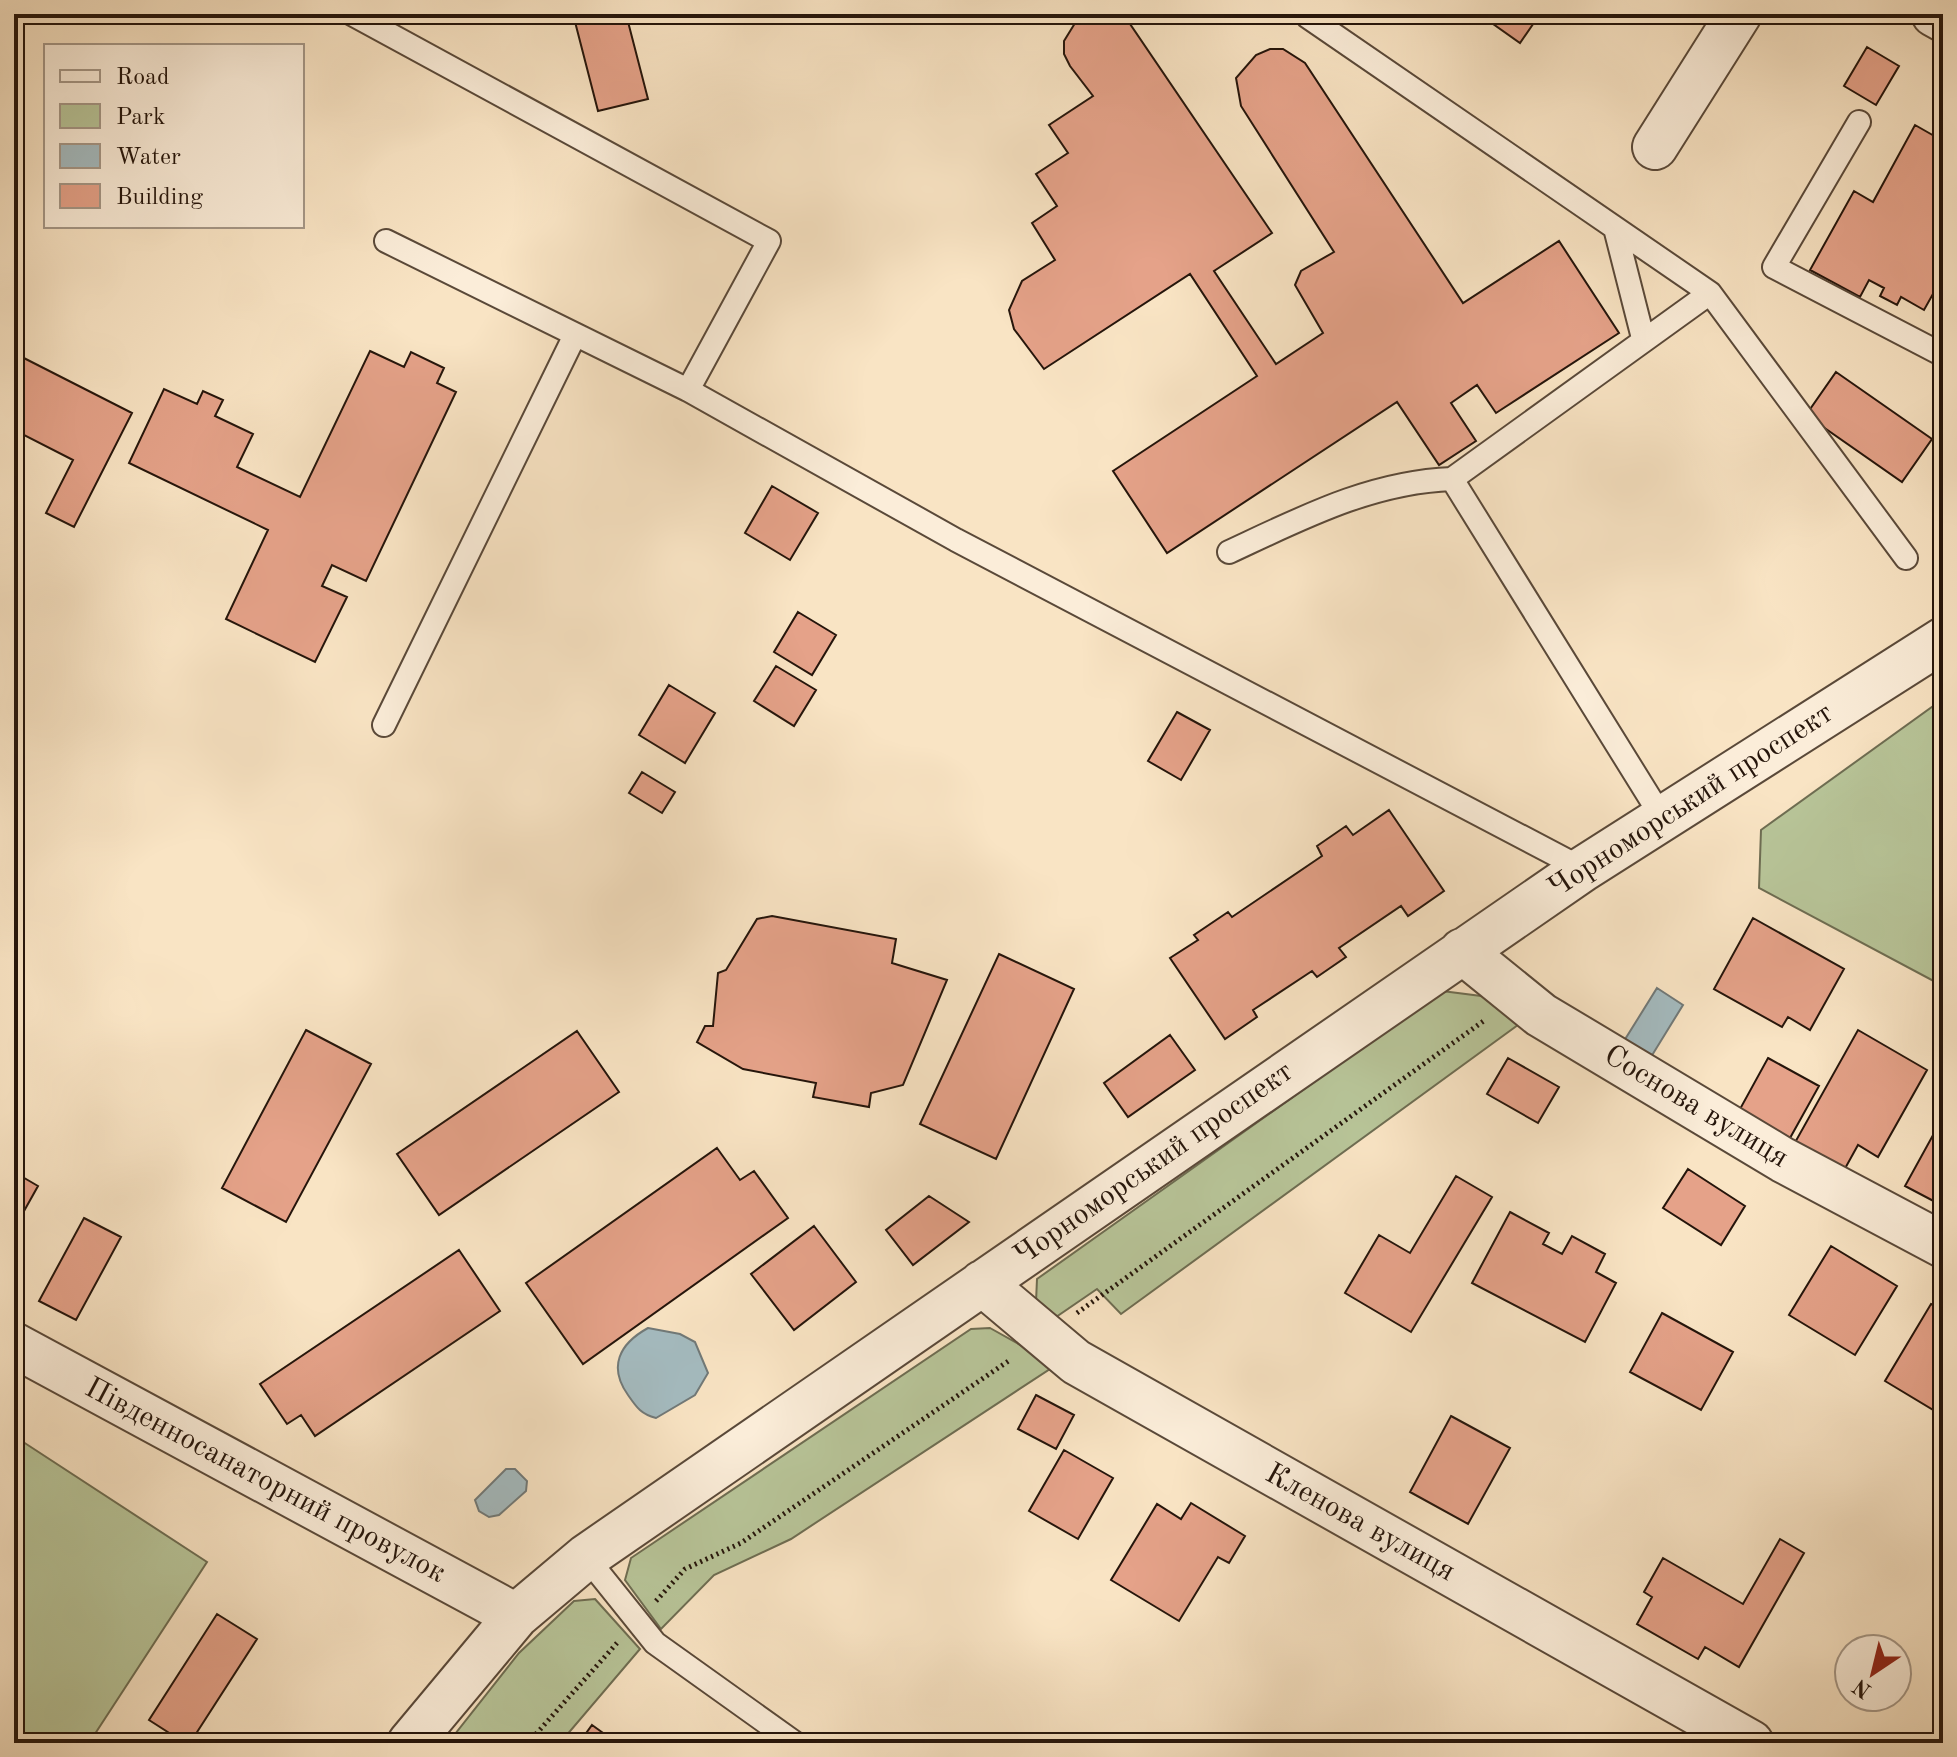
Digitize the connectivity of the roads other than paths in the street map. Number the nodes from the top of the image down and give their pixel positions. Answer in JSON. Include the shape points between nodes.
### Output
{"nodes":[{"id":1,"x":352,"y":14,"type":"edge"},
{"id":2,"x":1739,"y":14,"type":"edge"},
{"id":3,"x":1934,"y":14,"type":"edge"},
{"id":4,"x":1308,"y":17,"type":"dead end"},
{"id":5,"x":1943,"y":19,"type":"edge"},
{"id":6,"x":1859,"y":122,"type":"dead end"},
{"id":7,"x":1655,"y":147,"type":"dead end"},
{"id":8,"x":1615,"y":228,"type":"junction"},
{"id":9,"x":386,"y":241,"type":"dead end"},
{"id":10,"x":1710,"y":293,"type":"junction"},
{"id":11,"x":575,"y":335,"type":"junction"},
{"id":12,"x":1643,"y":338,"type":"junction"},
{"id":13,"x":1943,"y":355,"type":"edge"},
{"id":14,"x":688,"y":390,"type":"junction"},
{"id":15,"x":1452,"y":479,"type":"junction"},
{"id":16,"x":1229,"y":552,"type":"dead end"},
{"id":17,"x":1906,"y":558,"type":"dead end"},
{"id":18,"x":1943,"y":640,"type":"edge"},
{"id":19,"x":384,"y":725,"type":"dead end"},
{"id":20,"x":1663,"y":819,"type":"junction"},
{"id":21,"x":1583,"y":869,"type":"junction"},
{"id":22,"x":1462,"y":951,"type":"junction"},
{"id":23,"x":1943,"y":1245,"type":"edge"},
{"id":24,"x":982,"y":1283,"type":"junction"},
{"id":25,"x":14,"y":1345,"type":"edge"},
{"id":26,"x":586,"y":1557,"type":"junction"},
{"id":27,"x":516,"y":1616,"type":"junction"},
{"id":28,"x":410,"y":1743,"type":"edge"},
{"id":29,"x":795,"y":1743,"type":"edge"},
{"id":30,"x":1751,"y":1743,"type":"edge"}],
"edges":[{"from":1,"to":14,"type":"lane","via":[[769,241]]},
{"from":2,"to":7,"type":"street"},
{"from":3,"to":5,"type":"street"},
{"from":4,"to":8,"type":"lane"},
{"from":6,"to":13,"type":"lane","via":[[1774,267]]},
{"from":8,"to":10,"type":"lane"},
{"from":8,"to":12,"type":"lane"},
{"from":9,"to":11,"type":"lane"},
{"from":10,"to":12,"type":"lane"},
{"from":10,"to":17,"type":"lane"},
{"from":11,"to":14,"type":"lane"},
{"from":11,"to":19,"type":"lane"},
{"from":12,"to":15,"type":"lane"},
{"from":14,"to":21,"type":"lane","via":[[956,540]]},
{"from":15,"to":16,"type":"lane","via":[[1411,480],[1340,501]]},
{"from":15,"to":20,"type":"lane"},
{"from":18,"to":20,"type":"street","name":"Чорноморський проспект"},
{"from":20,"to":21,"type":"street","name":"Чорноморський проспект"},
{"from":21,"to":22,"type":"street","name":"Чорноморський проспект"},
{"from":22,"to":23,"type":"street","name":"Соснова вулиця","via":[[1555,1023],[1783,1160]]},
{"from":22,"to":24,"type":"street","name":"Чорноморський проспект"},
{"from":24,"to":26,"type":"street","name":"Чорноморський проспект"},
{"from":24,"to":30,"type":"street","name":"Кленова вулиця","via":[[1076,1362]]},
{"from":25,"to":27,"type":"street","name":"Південносанаторний провулок"},
{"from":26,"to":27,"type":"street","name":"Чорноморський проспект"},
{"from":26,"to":29,"type":"lane","via":[[655,1643]]},
{"from":27,"to":28,"type":"street","name":"Чорноморський проспект"}]}
